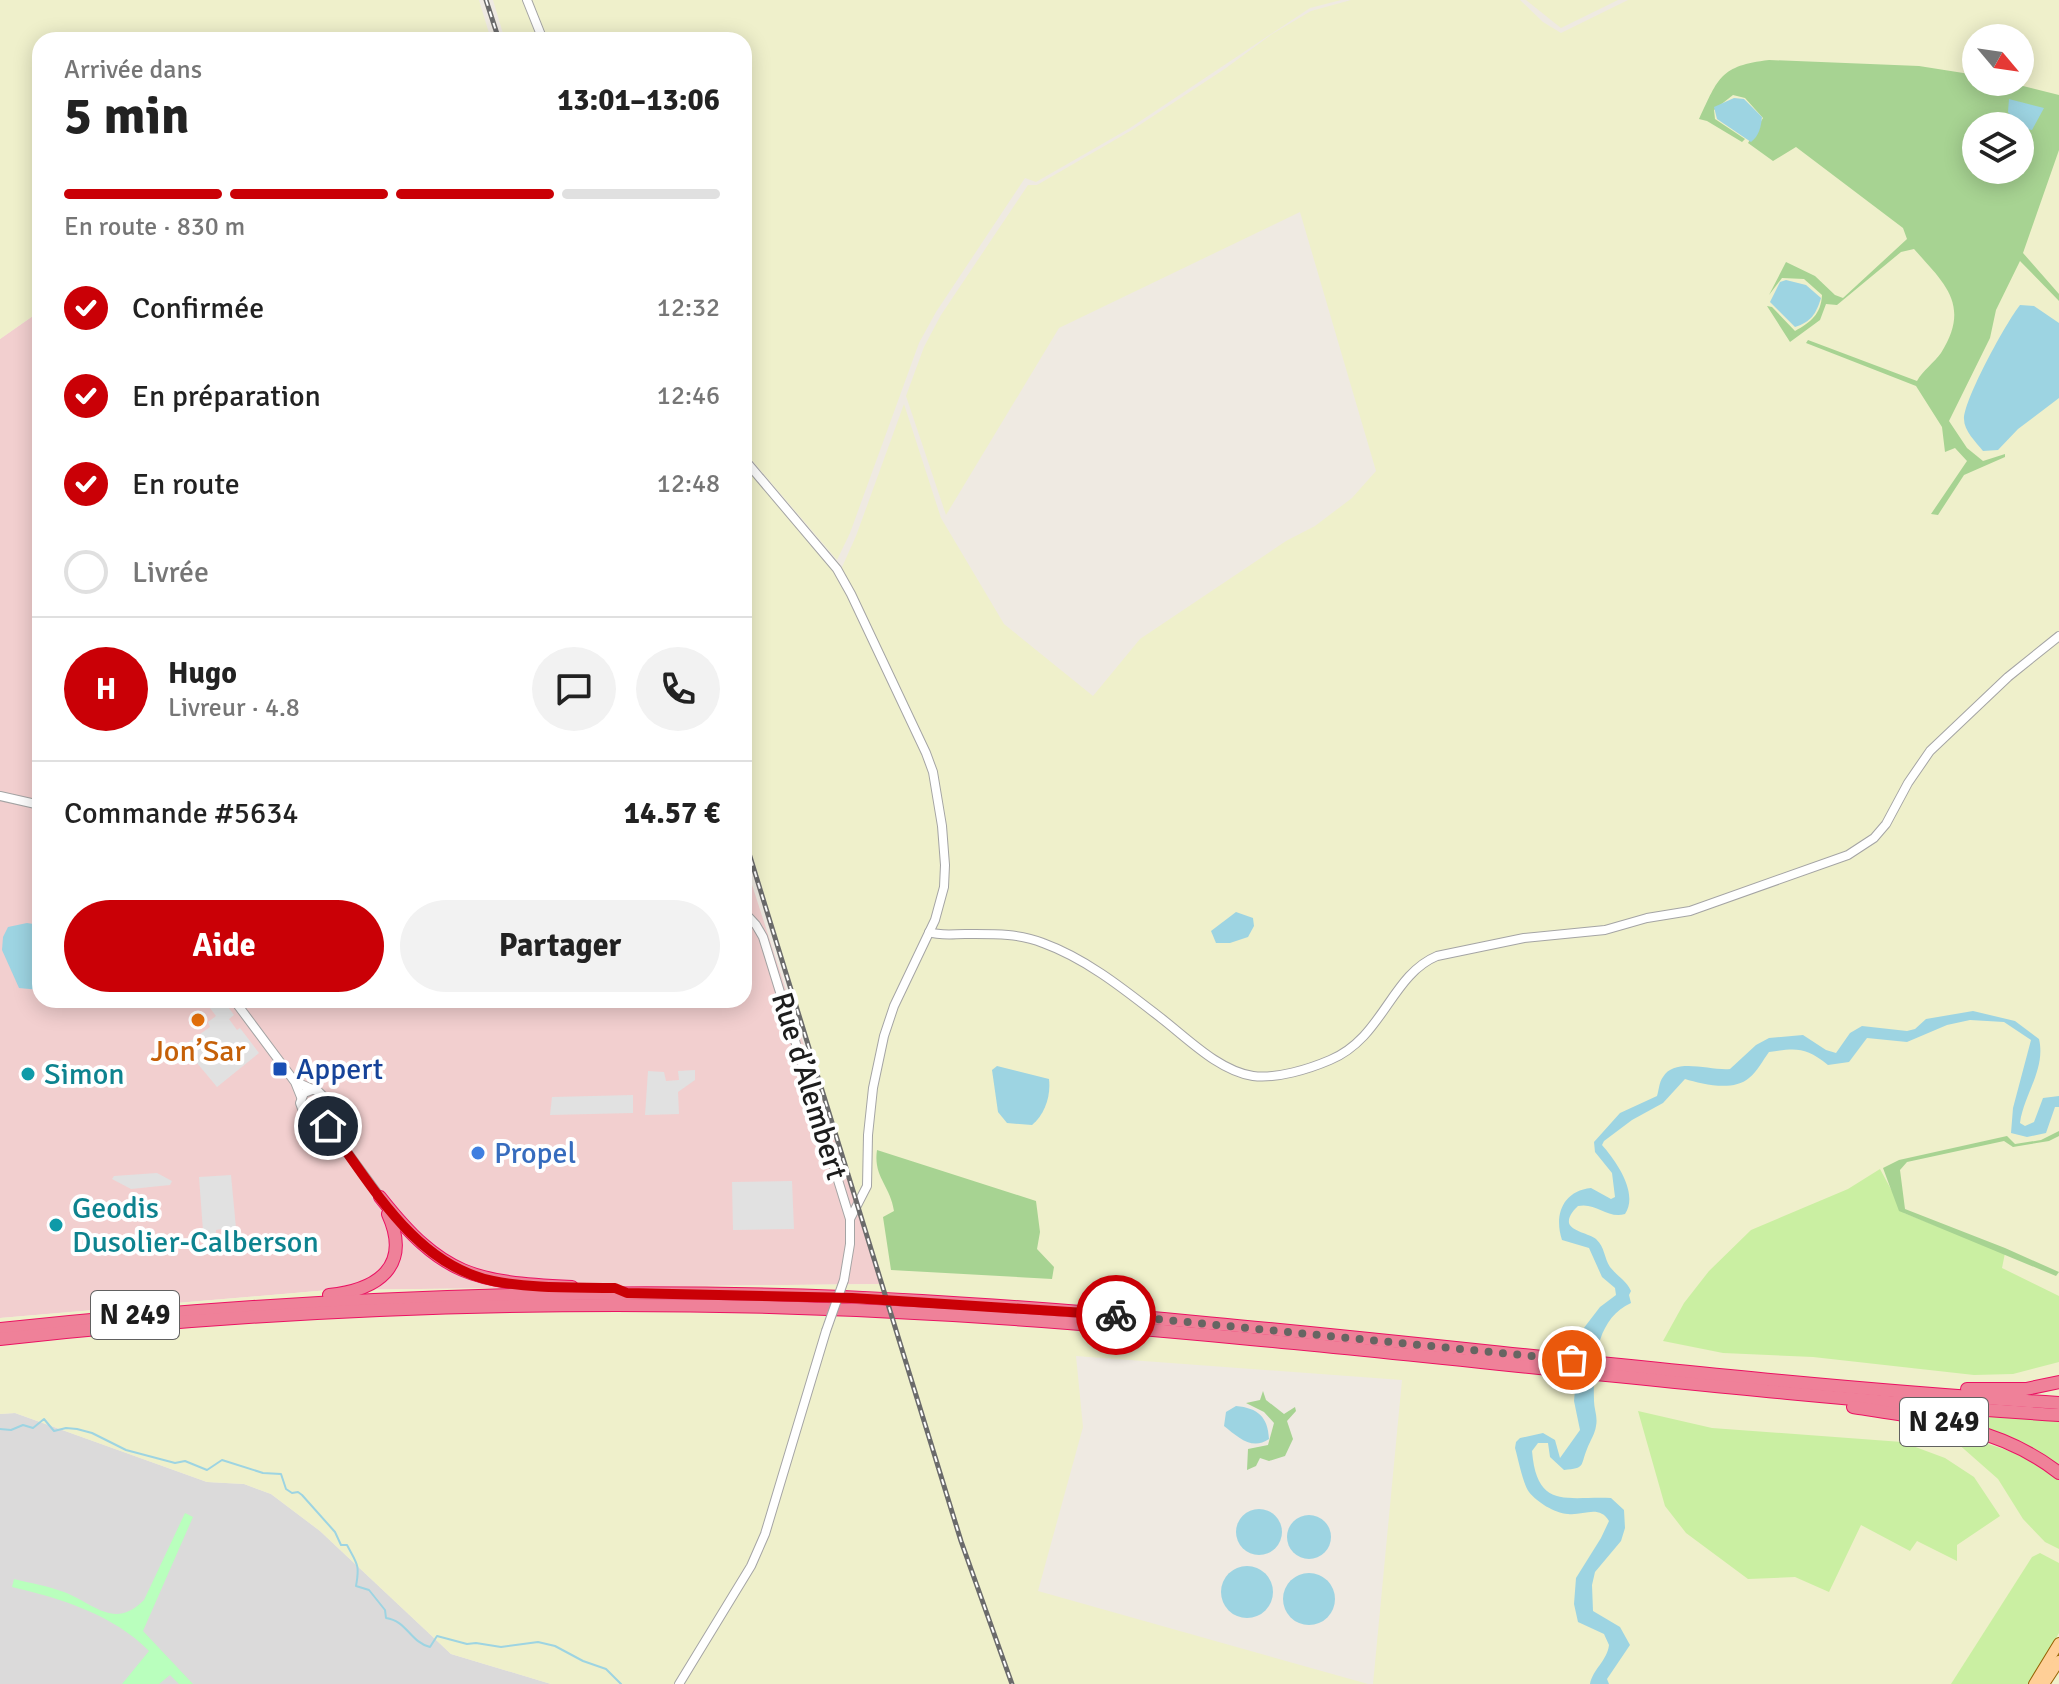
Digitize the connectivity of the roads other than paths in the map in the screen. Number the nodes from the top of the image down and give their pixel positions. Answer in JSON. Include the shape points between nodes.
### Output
{"nodes":[{"id":1,"x":527,"y":0,"type":"edge"},
{"id":2,"x":540,"y":32,"type":"edge"},
{"id":3,"x":752,"y":468,"type":"edge"},
{"id":4,"x":2059,"y":636,"type":"edge"},
{"id":5,"x":0,"y":796,"type":"edge"},
{"id":6,"x":32,"y":803,"type":"edge"},
{"id":7,"x":752,"y":921,"type":"edge"},
{"id":8,"x":929,"y":932,"type":"junction"},
{"id":9,"x":240,"y":1008,"type":"edge"},
{"id":10,"x":295,"y":1082,"type":"junction"},
{"id":11,"x":312,"y":1090,"type":"junction"},
{"id":12,"x":301,"y":1097,"type":"junction"},
{"id":13,"x":324,"y":1111,"type":"junction"},
{"id":14,"x":314,"y":1117,"type":"junction"},
{"id":15,"x":328,"y":1126,"type":"junction"},
{"id":16,"x":380,"y":1197,"type":"junction"},
{"id":17,"x":850,"y":1219,"type":"junction"},
{"id":18,"x":627,"y":1293,"type":"junction"},
{"id":19,"x":271,"y":1305,"type":"junction"},
{"id":20,"x":0,"y":1329,"type":"edge"},
{"id":21,"x":0,"y":1339,"type":"edge"},
{"id":22,"x":1571,"y":1366,"type":"junction"},
{"id":23,"x":1599,"y":1369,"type":"junction"},
{"id":24,"x":2059,"y":1382,"type":"edge"},
{"id":25,"x":1869,"y":1388,"type":"junction"},
{"id":26,"x":1821,"y":1397,"type":"junction"},
{"id":27,"x":2059,"y":1403,"type":"edge"},
{"id":28,"x":2059,"y":1415,"type":"edge"},
{"id":29,"x":2059,"y":1473,"type":"edge"},
{"id":30,"x":2059,"y":1643,"type":"edge"},
{"id":31,"x":2059,"y":1661,"type":"edge"},
{"id":32,"x":679,"y":1684,"type":"edge"},
{"id":33,"x":2034,"y":1684,"type":"edge"},
{"id":34,"x":2044,"y":1684,"type":"edge"}],
"edges":[{"from":1,"to":2,"type":"street"},
{"from":3,"to":8,"type":"street","via":[[837,569],[926,753],[938,796],[945,865],[942,896]]},
{"from":4,"to":8,"type":"street","via":[[1930,751],[1886,824],[1865,846],[1690,911],[1437,956],[1410,975],[1358,1044],[1314,1066],[1264,1076],[1234,1070],[1101,974],[1043,942],[1000,934]]},
{"from":5,"to":6,"type":"street"},
{"from":7,"to":17,"type":"street","name":"Rue d’Alembert","via":[[763,937]]},
{"from":8,"to":17,"type":"street","via":[[884,1036],[873,1088],[867,1186]]},
{"from":9,"to":10,"type":"street"},
{"from":10,"to":11,"type":"street"},
{"from":10,"to":12,"type":"street"},
{"from":11,"to":12,"type":"street"},
{"from":11,"to":13,"type":"street","via":[[325,1098]]},
{"from":12,"to":14,"type":"street","via":[[301,1110]]},
{"from":13,"to":14,"type":"street"},
{"from":13,"to":15,"type":"street"},
{"from":14,"to":15,"type":"street"},
{"from":15,"to":16,"type":"street"},
{"from":16,"to":18,"type":"highway","number":"N 249","via":[[423,1246],[470,1274],[512,1284],[615,1288]]},
{"from":16,"to":19,"type":"highway","number":"N 249","via":[[394,1227],[396,1248],[390,1267],[378,1280],[360,1290],[279,1299]]},
{"from":17,"to":32,"type":"street","bridge":true,"via":[[844,1280],[765,1534]]},
{"from":18,"to":19,"type":"highway","number":"N 249"},
{"from":18,"to":22,"type":"highway","number":"N 249","via":[[1025,1308]]},
{"from":19,"to":20,"type":"highway","number":"N 249"},
{"from":21,"to":22,"type":"highway","number":"N 249","via":[[342,1311],[727,1306],[1072,1323]]},
{"from":22,"to":23,"type":"highway","number":"N 249"},
{"from":23,"to":25,"type":"highway","number":"N 249"},
{"from":23,"to":26,"type":"highway","number":"N 249"},
{"from":24,"to":25,"type":"highway","number":"N 249","via":[[2026,1389],[1878,1384]]},
{"from":25,"to":27,"type":"highway","number":"N 249"},
{"from":26,"to":28,"type":"highway","number":"N 249"},
{"from":26,"to":29,"type":"highway","number":"N 249","via":[[1829,1403],[1957,1426],[2020,1450]]},
{"from":30,"to":33,"type":"main road"},
{"from":31,"to":34,"type":"main road"}]}
